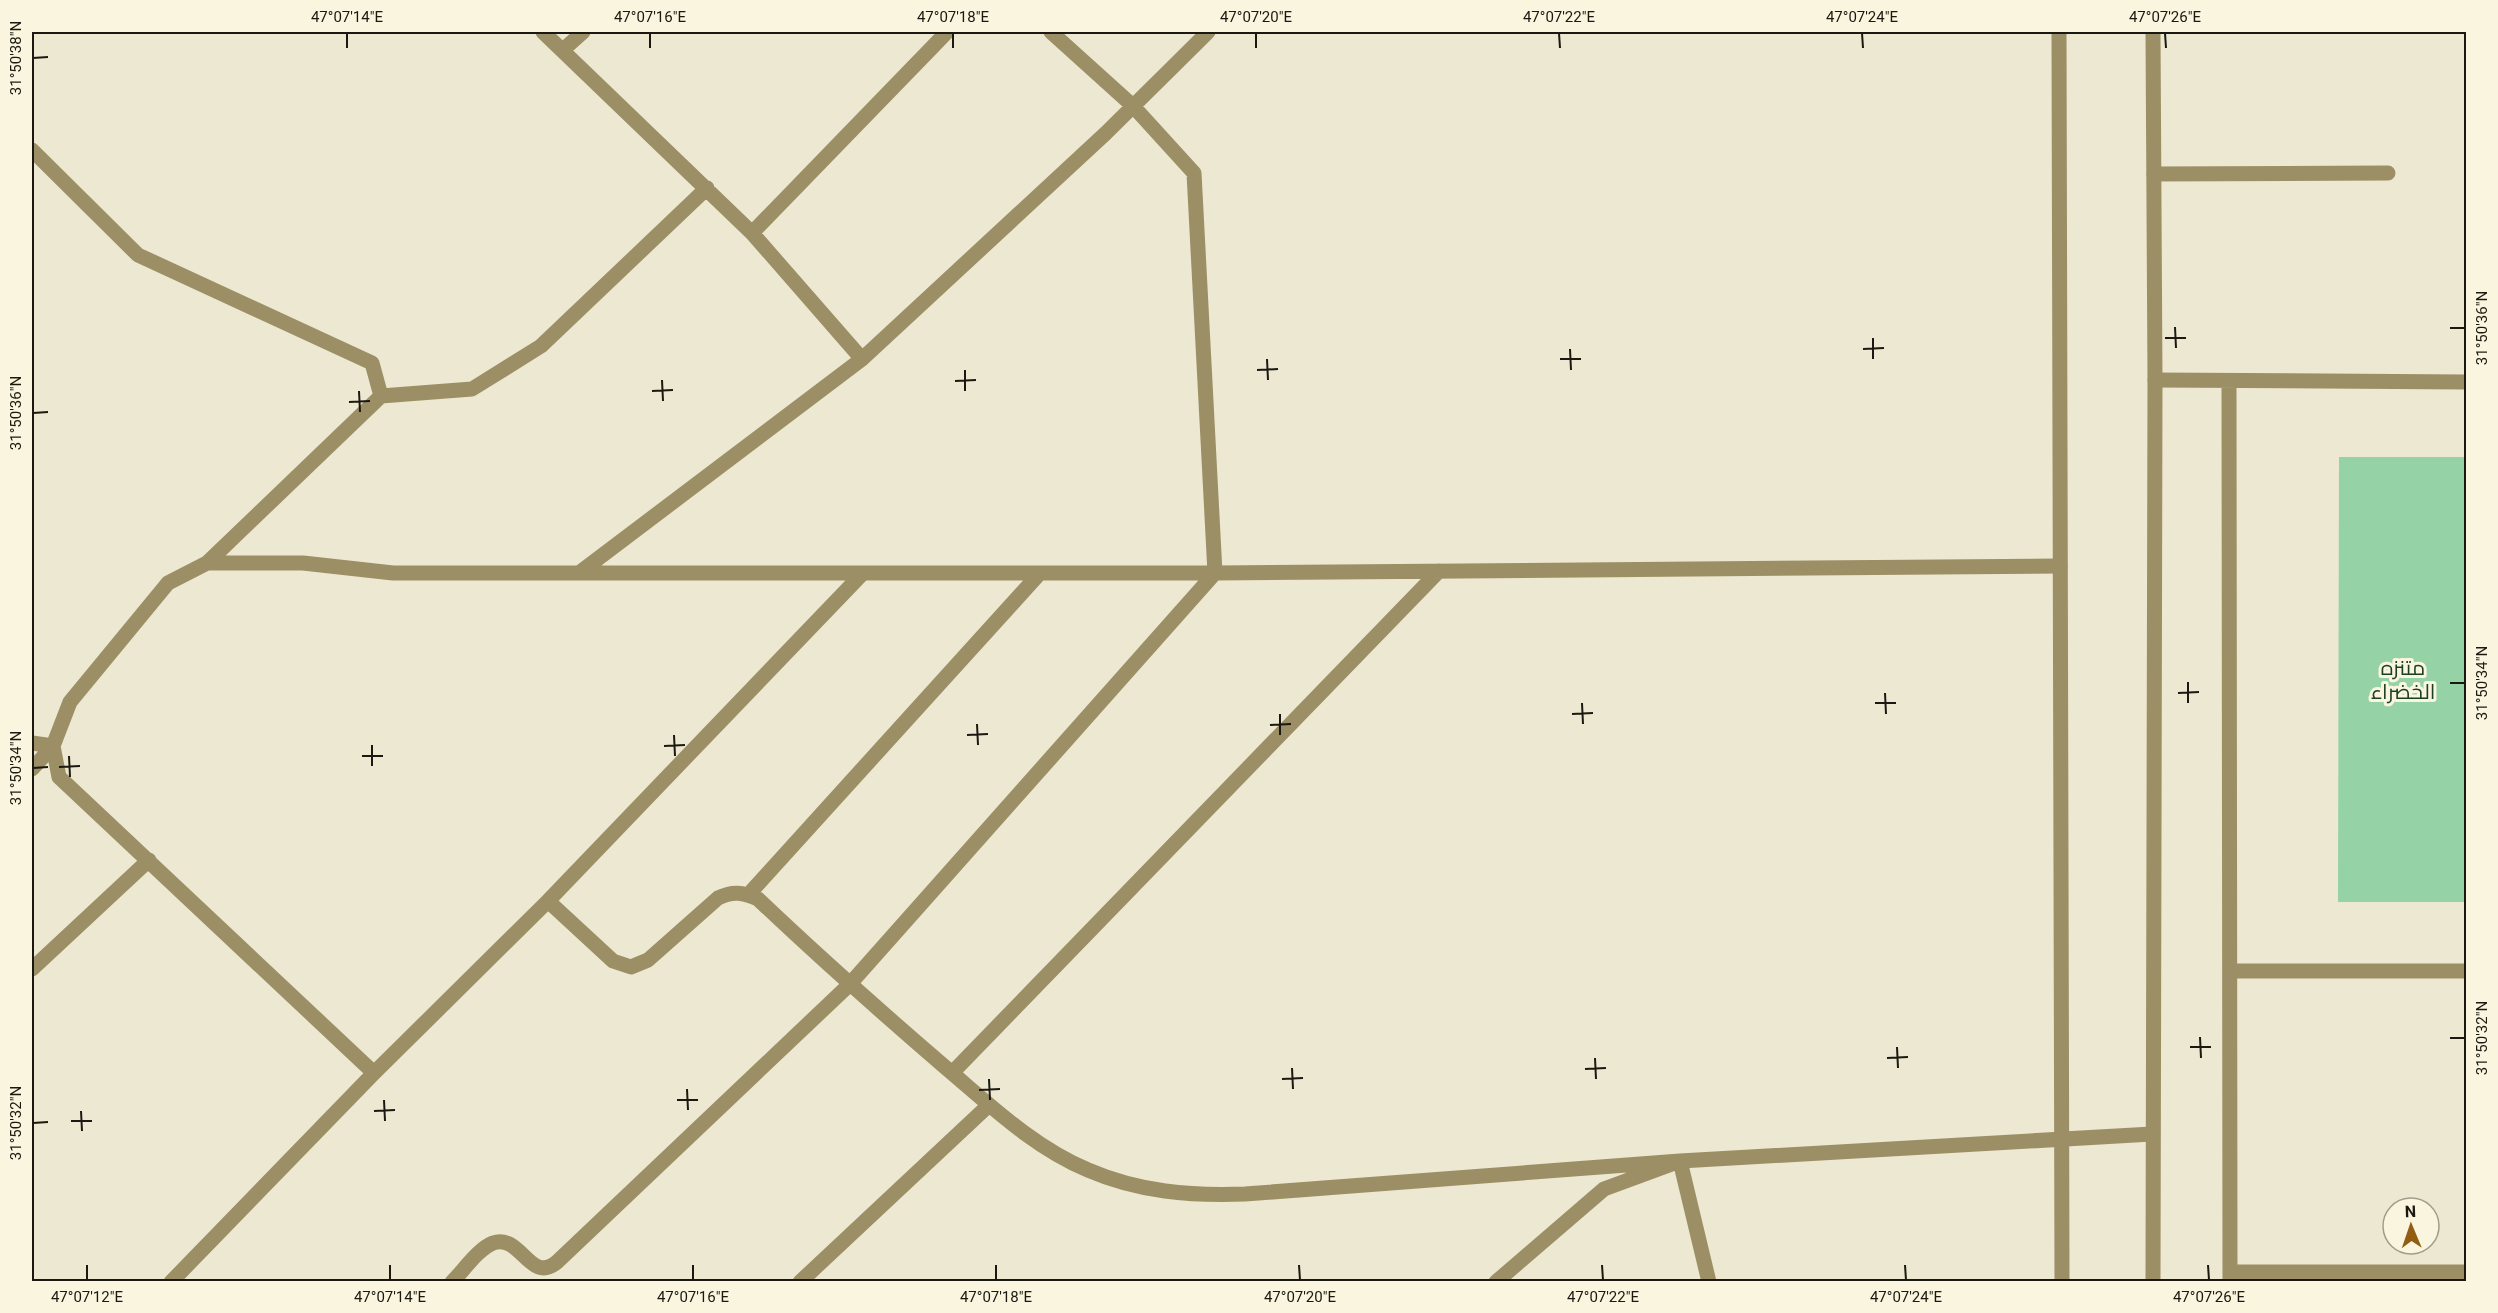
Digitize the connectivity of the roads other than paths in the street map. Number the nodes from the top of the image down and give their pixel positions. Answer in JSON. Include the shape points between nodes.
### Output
{"nodes":[{"id":1,"x":543,"y":32,"type":"edge"},
{"id":2,"x":583,"y":32,"type":"edge"},
{"id":3,"x":947,"y":32,"type":"edge"},
{"id":4,"x":1051,"y":32,"type":"edge"},
{"id":5,"x":1208,"y":32,"type":"edge"},
{"id":6,"x":2060,"y":32,"type":"edge"},
{"id":7,"x":2153,"y":32,"type":"edge"},
{"id":8,"x":564,"y":49,"type":"junction"},
{"id":9,"x":1133,"y":105,"type":"junction"},
{"id":10,"x":32,"y":150,"type":"edge"},
{"id":11,"x":2388,"y":173,"type":"dead end"},
{"id":12,"x":2154,"y":174,"type":"junction"},
{"id":13,"x":706,"y":188,"type":"junction"},
{"id":14,"x":752,"y":233,"type":"junction"},
{"id":15,"x":862,"y":359,"type":"junction"},
{"id":16,"x":2155,"y":380,"type":"junction"},
{"id":17,"x":2229,"y":381,"type":"junction"},
{"id":18,"x":2466,"y":382,"type":"edge"},
{"id":19,"x":381,"y":396,"type":"junction"},
{"id":20,"x":207,"y":563,"type":"junction"},
{"id":21,"x":2061,"y":566,"type":"junction"},
{"id":22,"x":1439,"y":572,"type":"junction"},
{"id":23,"x":579,"y":573,"type":"junction"},
{"id":24,"x":863,"y":573,"type":"junction"},
{"id":25,"x":1040,"y":573,"type":"junction"},
{"id":26,"x":1215,"y":573,"type":"junction"},
{"id":27,"x":32,"y":743,"type":"edge"},
{"id":28,"x":53,"y":746,"type":"junction"},
{"id":29,"x":32,"y":769,"type":"edge"},
{"id":30,"x":149,"y":860,"type":"junction"},
{"id":31,"x":748,"y":895,"type":"junction"},
{"id":32,"x":548,"y":901,"type":"junction"},
{"id":33,"x":32,"y":969,"type":"edge"},
{"id":34,"x":2230,"y":971,"type":"junction"},
{"id":35,"x":2466,"y":971,"type":"edge"},
{"id":36,"x":849,"y":985,"type":"junction"},
{"id":37,"x":374,"y":1073,"type":"junction"},
{"id":38,"x":952,"y":1073,"type":"junction"},
{"id":39,"x":989,"y":1105,"type":"junction"},
{"id":40,"x":2152,"y":1134,"type":"junction"},
{"id":41,"x":2061,"y":1140,"type":"junction"},
{"id":42,"x":1680,"y":1161,"type":"junction"},
{"id":43,"x":2466,"y":1272,"type":"edge"},
{"id":44,"x":2230,"y":1277,"type":"edge"},
{"id":45,"x":171,"y":1281,"type":"edge"},
{"id":46,"x":452,"y":1281,"type":"edge"},
{"id":47,"x":800,"y":1281,"type":"edge"},
{"id":48,"x":1496,"y":1281,"type":"edge"},
{"id":49,"x":1709,"y":1281,"type":"edge"},
{"id":50,"x":2062,"y":1281,"type":"edge"},
{"id":51,"x":2153,"y":1281,"type":"edge"}],
"edges":[{"from":1,"to":8,"type":"street"},
{"from":2,"to":8,"type":"street"},
{"from":3,"to":14,"type":"street"},
{"from":4,"to":9,"type":"street"},
{"from":5,"to":9,"type":"street"},
{"from":6,"to":21,"type":"street"},
{"from":7,"to":12,"type":"street"},
{"from":8,"to":13,"type":"street"},
{"from":9,"to":15,"type":"street"},
{"from":9,"to":26,"type":"street","via":[[1194,173]]},
{"from":10,"to":19,"type":"street","via":[[138,255],[372,363]]},
{"from":11,"to":12,"type":"street"},
{"from":12,"to":16,"type":"street"},
{"from":13,"to":14,"type":"street"},
{"from":13,"to":19,"type":"street","via":[[541,346],[472,389]]},
{"from":14,"to":15,"type":"street"},
{"from":15,"to":23,"type":"street"},
{"from":16,"to":17,"type":"street"},
{"from":16,"to":40,"type":"street"},
{"from":17,"to":18,"type":"street"},
{"from":17,"to":34,"type":"street"},
{"from":19,"to":20,"type":"street"},
{"from":20,"to":23,"type":"street","via":[[303,563],[393,573]]},
{"from":20,"to":28,"type":"street","via":[[168,583],[70,702]]},
{"from":21,"to":22,"type":"street"},
{"from":21,"to":41,"type":"street"},
{"from":22,"to":26,"type":"street"},
{"from":22,"to":38,"type":"street"},
{"from":23,"to":24,"type":"street"},
{"from":24,"to":25,"type":"street"},
{"from":24,"to":32,"type":"street"},
{"from":25,"to":26,"type":"street"},
{"from":25,"to":31,"type":"street"},
{"from":26,"to":36,"type":"street"},
{"from":27,"to":28,"type":"street"},
{"from":28,"to":29,"type":"street"},
{"from":28,"to":30,"type":"street","via":[[59,777]]},
{"from":30,"to":33,"type":"street"},
{"from":30,"to":37,"type":"street"},
{"from":31,"to":32,"type":"street","via":[[727,894],[718,898],[648,960],[631,966],[613,961]]},
{"from":31,"to":36,"type":"street","via":[[758,899]]},
{"from":32,"to":37,"type":"street"},
{"from":34,"to":35,"type":"street"},
{"from":34,"to":44,"type":"street"},
{"from":36,"to":38,"type":"street"},
{"from":36,"to":46,"type":"street","via":[[552,1266],[537,1268],[512,1245],[494,1243]]},
{"from":37,"to":45,"type":"street"},
{"from":38,"to":39,"type":"street"},
{"from":39,"to":42,"type":"street","via":[[1019,1131],[1079,1166],[1126,1184],[1175,1193],[1245,1194]]},
{"from":39,"to":47,"type":"street"},
{"from":40,"to":41,"type":"street"},
{"from":40,"to":51,"type":"street"},
{"from":41,"to":42,"type":"street"},
{"from":41,"to":50,"type":"street"},
{"from":42,"to":48,"type":"street","via":[[1604,1189]]},
{"from":42,"to":49,"type":"street"},
{"from":43,"to":44,"type":"street"}]}
